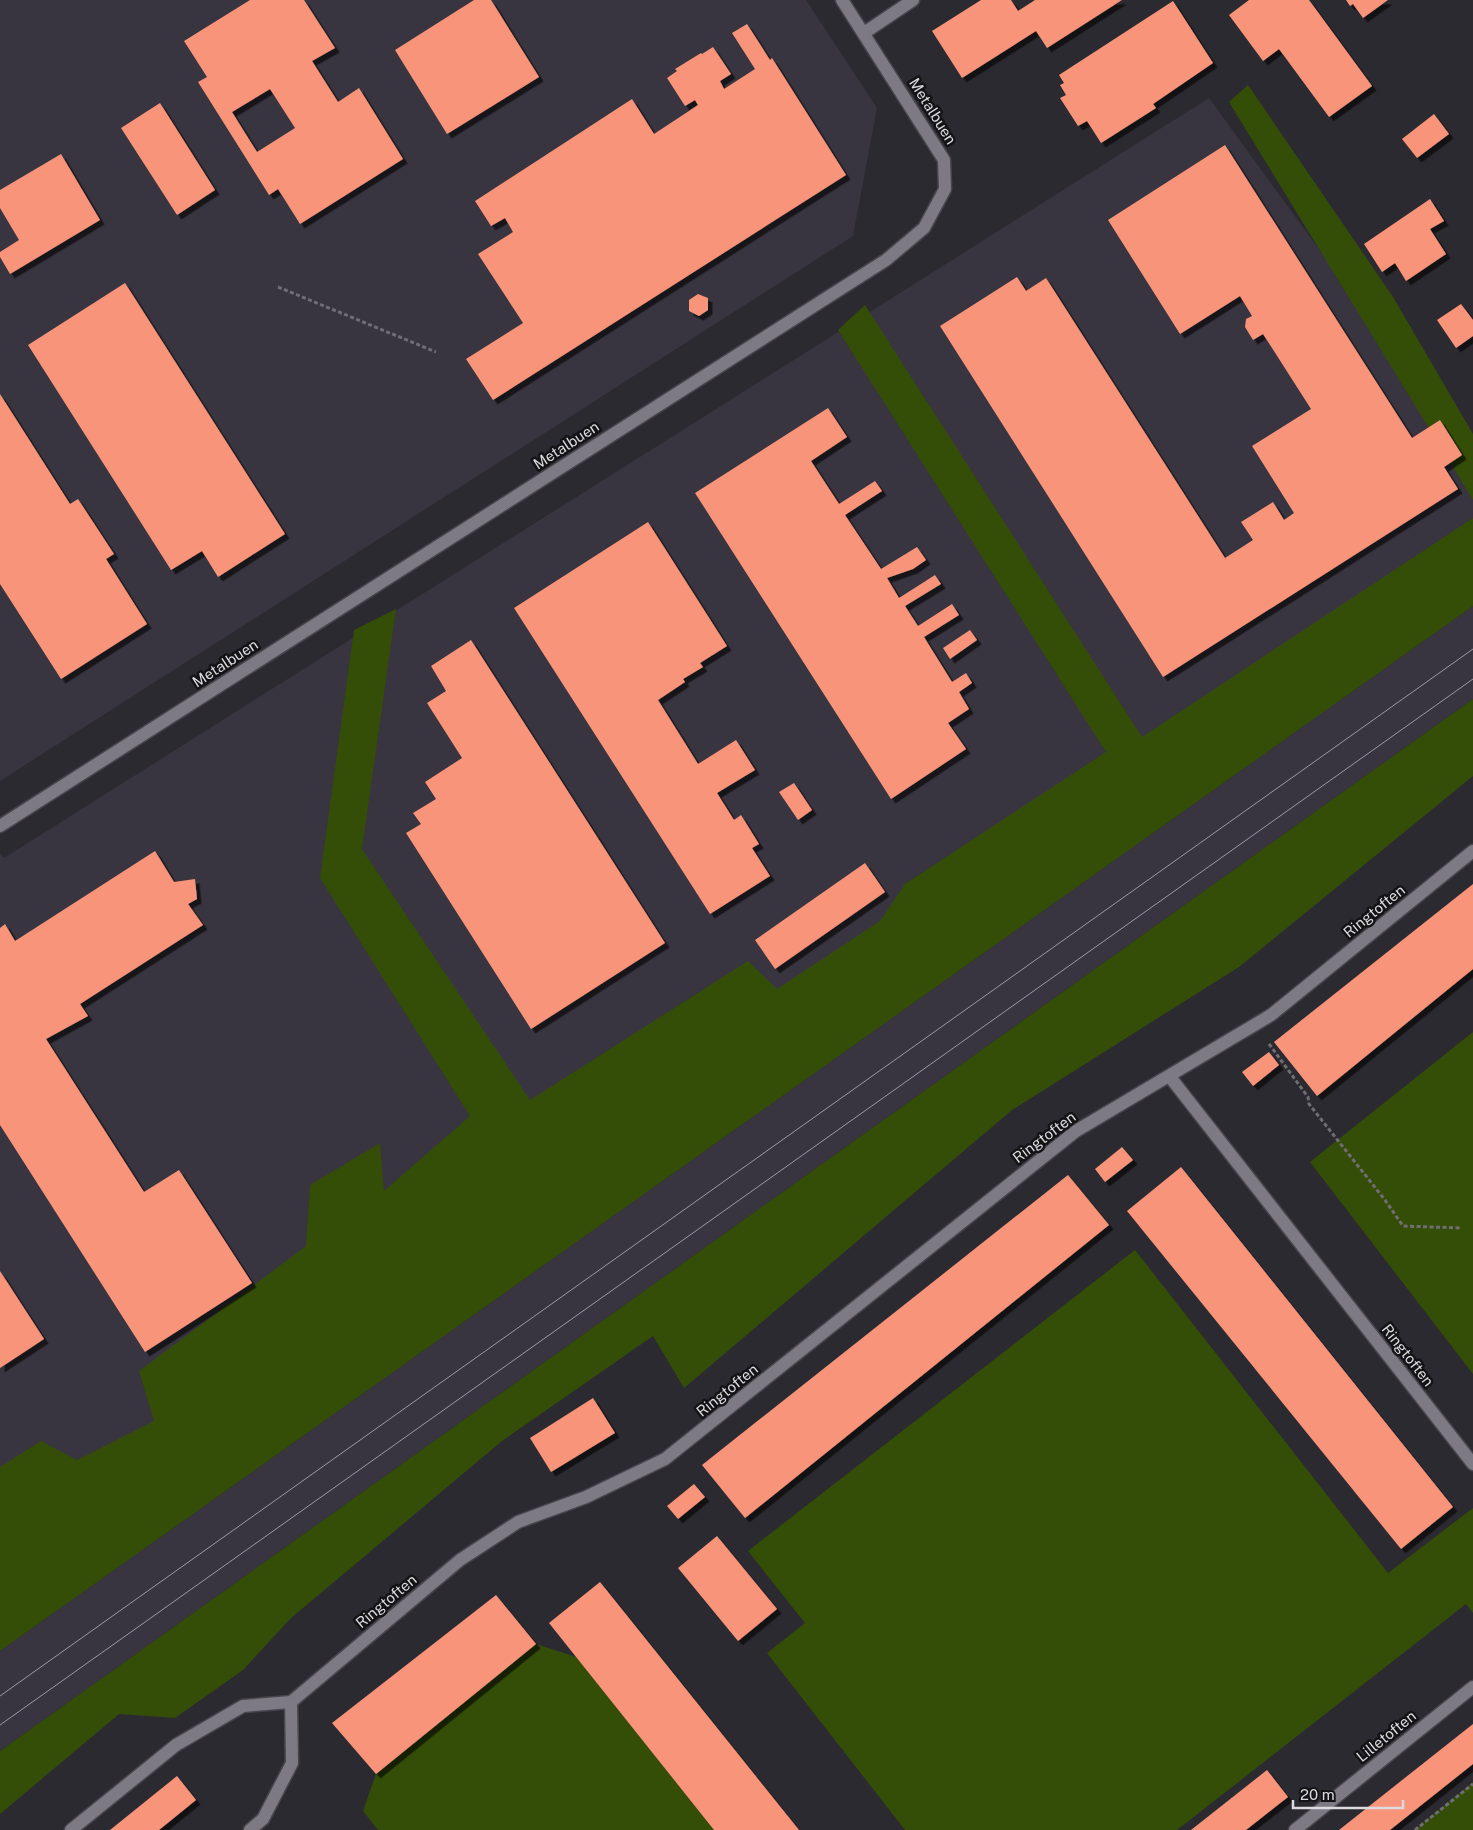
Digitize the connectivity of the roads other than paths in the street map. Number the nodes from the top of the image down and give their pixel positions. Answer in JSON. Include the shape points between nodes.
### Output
{"nodes":[{"id":1,"x":842,"y":0,"type":"edge"},
{"id":2,"x":914,"y":0,"type":"edge"},
{"id":3,"x":864,"y":33,"type":"junction"},
{"id":4,"x":0,"y":826,"type":"edge"},
{"id":5,"x":1473,"y":851,"type":"edge"},
{"id":6,"x":1170,"y":1077,"type":"junction"},
{"id":7,"x":1473,"y":1464,"type":"edge"},
{"id":8,"x":1473,"y":1687,"type":"edge"},
{"id":9,"x":291,"y":1702,"type":"junction"},
{"id":10,"x":71,"y":1830,"type":"edge"},
{"id":11,"x":250,"y":1830,"type":"edge"},
{"id":12,"x":1296,"y":1830,"type":"edge"}],
"edges":[{"from":1,"to":3,"type":"street","name":"Metalbuen"},
{"from":2,"to":3,"type":"street"},
{"from":3,"to":4,"type":"street","name":"Metalbuen","via":[[944,160],[945,189],[924,228],[886,260]]},
{"from":5,"to":6,"type":"street","name":"Ringtoften","via":[[1272,1015]]},
{"from":6,"to":7,"type":"street","name":"Ringtoften"},
{"from":6,"to":9,"type":"street","name":"Ringtoften","via":[[1076,1131],[665,1459],[586,1497],[518,1522],[460,1560]]},
{"from":8,"to":12,"type":"street","name":"Lilletoften"},
{"from":9,"to":10,"type":"street","via":[[243,1706],[176,1746]]},
{"from":9,"to":11,"type":"street","via":[[292,1763],[263,1820]]}]}
